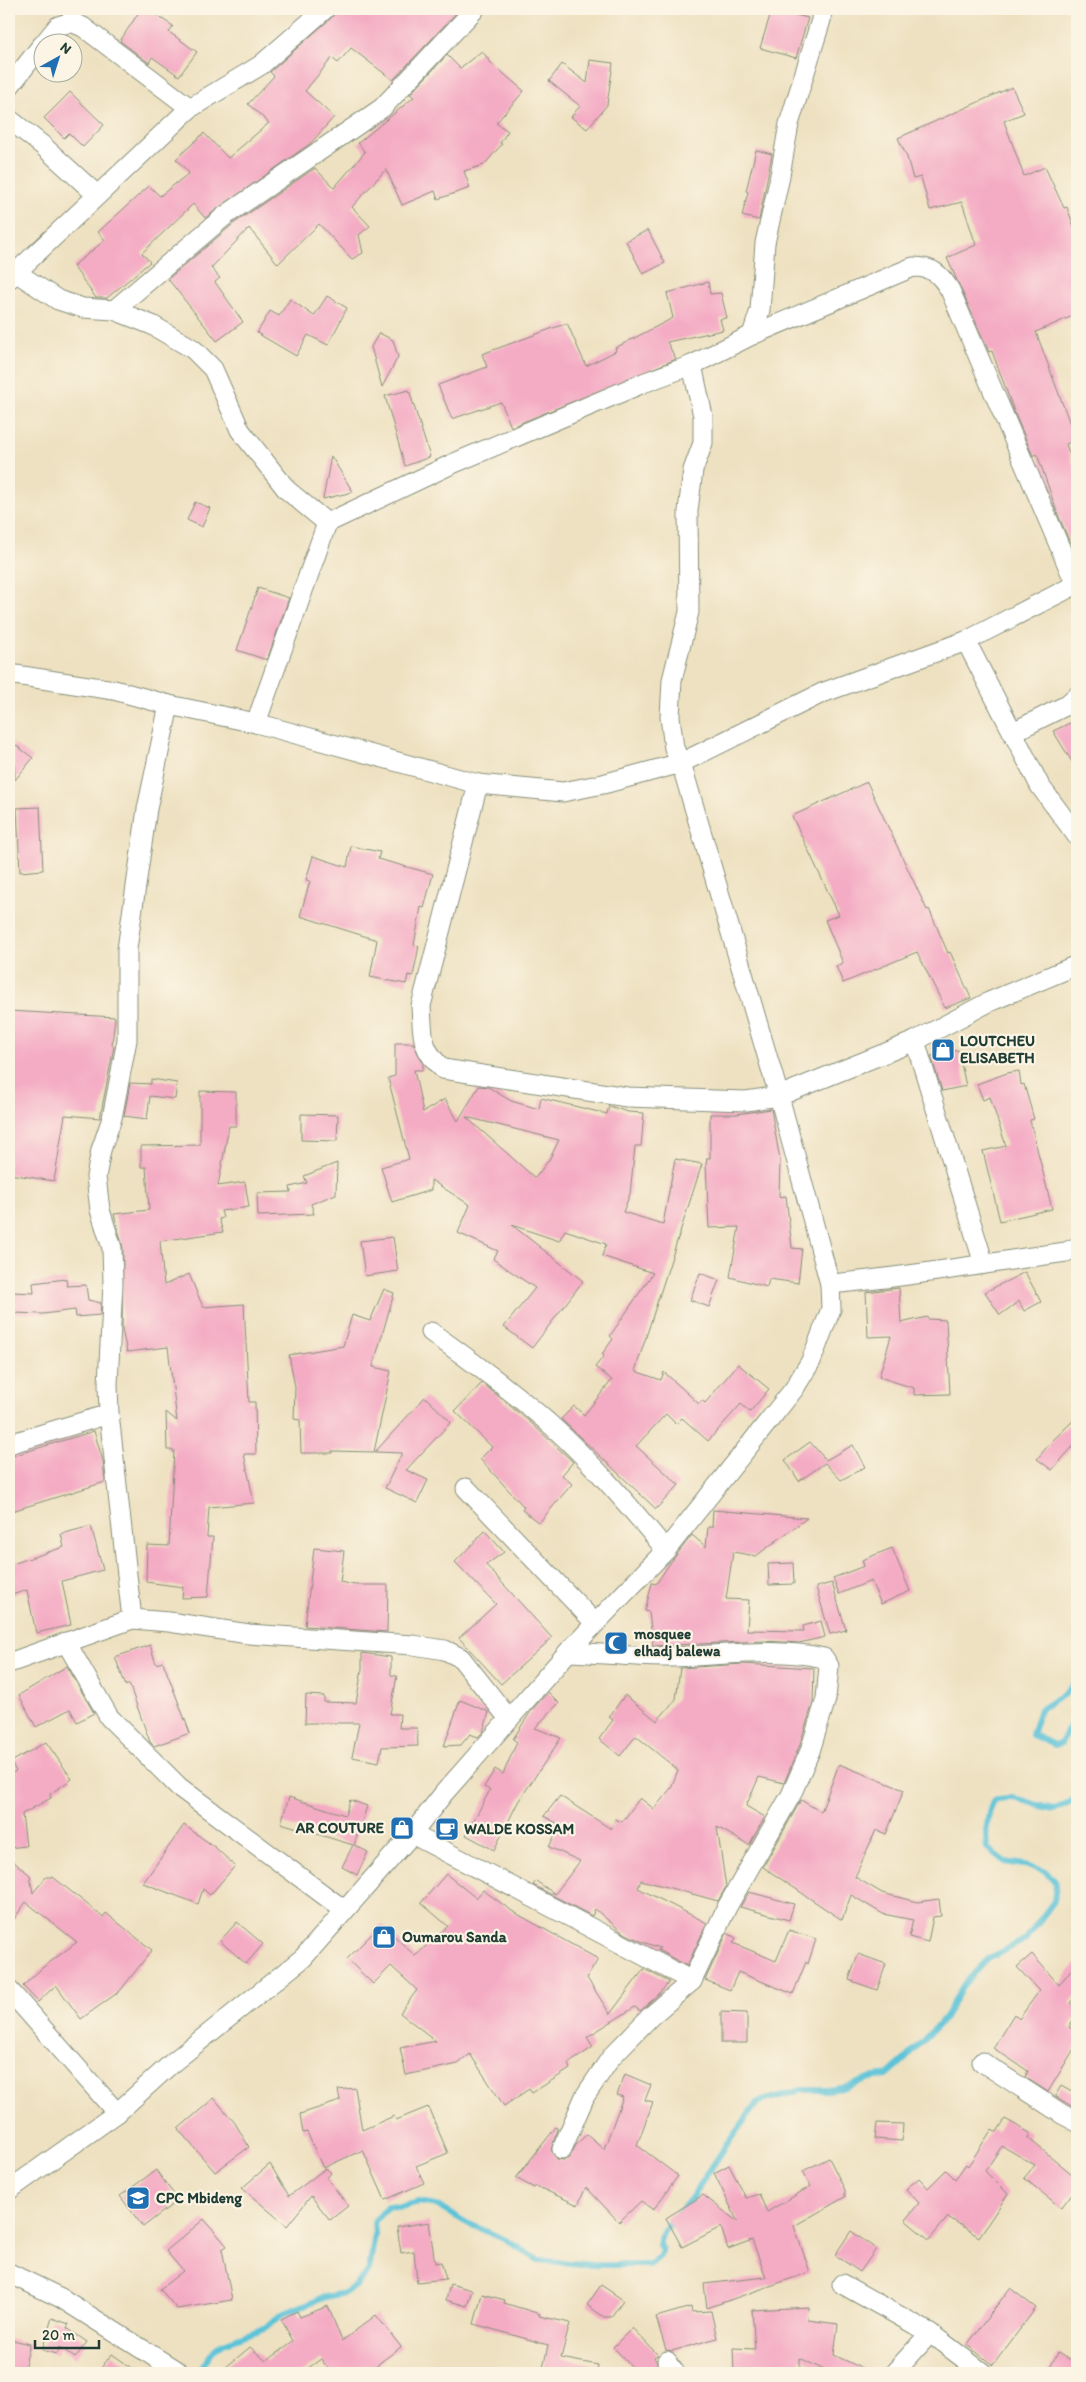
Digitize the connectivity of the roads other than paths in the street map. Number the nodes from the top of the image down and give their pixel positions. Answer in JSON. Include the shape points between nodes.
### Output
{"nodes":[{"id":1,"x":325,"y":9,"type":"edge"},
{"id":2,"x":475,"y":9,"type":"edge"},
{"id":3,"x":822,"y":9,"type":"edge"},
{"id":4,"x":53,"y":32,"type":"edge"},
{"id":5,"x":32,"y":59,"type":"edge"},
{"id":6,"x":9,"y":87,"type":"edge"},
{"id":7,"x":190,"y":108,"type":"junction"},
{"id":8,"x":9,"y":119,"type":"edge"},
{"id":9,"x":97,"y":195,"type":"junction"},
{"id":10,"x":13,"y":276,"type":"edge"},
{"id":11,"x":114,"y":310,"type":"junction"},
{"id":12,"x":752,"y":335,"type":"junction"},
{"id":13,"x":692,"y":365,"type":"junction"},
{"id":14,"x":328,"y":522,"type":"junction"},
{"id":15,"x":1076,"y":585,"type":"edge"},
{"id":16,"x":966,"y":641,"type":"junction"},
{"id":17,"x":9,"y":674,"type":"edge"},
{"id":18,"x":1077,"y":696,"type":"edge"},
{"id":19,"x":170,"y":705,"type":"junction"},
{"id":20,"x":256,"y":723,"type":"junction"},
{"id":21,"x":1013,"y":732,"type":"junction"},
{"id":22,"x":681,"y":763,"type":"junction"},
{"id":23,"x":478,"y":784,"type":"junction"},
{"id":24,"x":1077,"y":836,"type":"edge"},
{"id":25,"x":1077,"y":965,"type":"edge"},
{"id":26,"x":915,"y":1041,"type":"junction"},
{"id":27,"x":779,"y":1096,"type":"junction"},
{"id":28,"x":1077,"y":1247,"type":"edge"},
{"id":29,"x":984,"y":1264,"type":"junction"},
{"id":30,"x":830,"y":1284,"type":"junction"},
{"id":31,"x":431,"y":1332,"type":"dead end"},
{"id":32,"x":109,"y":1414,"type":"junction"},
{"id":33,"x":9,"y":1444,"type":"edge"},
{"id":34,"x":466,"y":1488,"type":"dead end"},
{"id":35,"x":666,"y":1550,"type":"junction"},
{"id":36,"x":132,"y":1619,"type":"junction"},
{"id":37,"x":594,"y":1622,"type":"junction"},
{"id":38,"x":66,"y":1642,"type":"junction"},
{"id":39,"x":568,"y":1652,"type":"junction"},
{"id":40,"x":9,"y":1663,"type":"edge"},
{"id":41,"x":509,"y":1719,"type":"junction"},
{"id":42,"x":412,"y":1834,"type":"junction"},
{"id":43,"x":344,"y":1910,"type":"junction"},
{"id":44,"x":692,"y":1981,"type":"junction"},
{"id":45,"x":9,"y":1990,"type":"edge"},
{"id":46,"x":982,"y":2062,"type":"dead end"},
{"id":47,"x":117,"y":2113,"type":"junction"},
{"id":48,"x":1077,"y":2122,"type":"edge"},
{"id":49,"x":562,"y":2149,"type":"dead end"},
{"id":50,"x":9,"y":2190,"type":"edge"},
{"id":51,"x":9,"y":2273,"type":"edge"},
{"id":52,"x":842,"y":2284,"type":"dead end"},
{"id":53,"x":930,"y":2333,"type":"junction"},
{"id":54,"x":175,"y":2371,"type":"edge"},
{"id":55,"x":894,"y":2373,"type":"edge"},
{"id":56,"x":983,"y":2373,"type":"edge"}],
"edges":[{"from":1,"to":7,"type":"street","via":[[261,65]]},
{"from":2,"to":11,"type":"street","via":[[382,108],[226,215]]},
{"from":3,"to":12,"type":"street","via":[[788,124],[764,243],[760,310]]},
{"from":4,"to":7,"type":"street","via":[[58,26],[71,22],[84,27]]},
{"from":5,"to":6,"type":"street"},
{"from":7,"to":9,"type":"street"},
{"from":8,"to":9,"type":"street","via":[[42,144]]},
{"from":9,"to":10,"type":"street"},
{"from":10,"to":11,"type":"street","via":[[58,300],[83,308]]},
{"from":11,"to":14,"type":"street","via":[[152,325],[193,349],[213,370],[240,430],[287,490]]},
{"from":12,"to":13,"type":"street"},
{"from":12,"to":15,"type":"street","via":[[913,267],[928,267],[940,274],[950,290]]},
{"from":13,"to":14,"type":"street","via":[[452,464]]},
{"from":13,"to":22,"type":"street","via":[[703,416],[703,443],[693,470],[688,510],[689,612],[672,680],[670,708],[674,748]]},
{"from":14,"to":20,"type":"street"},
{"from":15,"to":16,"type":"street"},
{"from":16,"to":21,"type":"street"},
{"from":16,"to":22,"type":"street","via":[[822,693]]},
{"from":17,"to":19,"type":"street","via":[[114,690]]},
{"from":18,"to":21,"type":"street","via":[[1065,706]]},
{"from":19,"to":20,"type":"street"},
{"from":19,"to":32,"type":"street","via":[[147,809],[127,949],[128,1040],[96,1177],[100,1210],[112,1248]]},
{"from":20,"to":23,"type":"street"},
{"from":21,"to":24,"type":"street","via":[[1040,786]]},
{"from":22,"to":23,"type":"street","via":[[563,792]]},
{"from":22,"to":27,"type":"street"},
{"from":23,"to":27,"type":"street","via":[[421,1006],[423,1037],[430,1056],[443,1069],[626,1097],[746,1101]]},
{"from":25,"to":26,"type":"street","via":[[989,1002]]},
{"from":26,"to":27,"type":"street"},
{"from":26,"to":29,"type":"street"},
{"from":27,"to":30,"type":"street"},
{"from":28,"to":29,"type":"street","via":[[1066,1252]]},
{"from":29,"to":30,"type":"street"},
{"from":30,"to":35,"type":"street","via":[[831,1309],[811,1361],[794,1389]]},
{"from":31,"to":35,"type":"street","via":[[492,1376],[553,1427],[615,1489]]},
{"from":32,"to":33,"type":"street"},
{"from":32,"to":36,"type":"street"},
{"from":34,"to":37,"type":"street"},
{"from":35,"to":37,"type":"street"},
{"from":36,"to":38,"type":"street"},
{"from":36,"to":41,"type":"street","via":[[249,1634],[445,1650],[461,1658]]},
{"from":37,"to":39,"type":"street"},
{"from":38,"to":40,"type":"street"},
{"from":38,"to":43,"type":"street","via":[[109,1717],[178,1787]]},
{"from":39,"to":41,"type":"street"},
{"from":39,"to":44,"type":"street","via":[[663,1657],[769,1653],[824,1658],[829,1666],[826,1700],[810,1751],[791,1795],[727,1907]]},
{"from":41,"to":42,"type":"street"},
{"from":42,"to":43,"type":"street"},
{"from":42,"to":44,"type":"street"},
{"from":43,"to":47,"type":"street","via":[[303,1958],[172,2063]]},
{"from":44,"to":49,"type":"street","via":[[651,2016],[612,2056],[586,2096]]},
{"from":45,"to":47,"type":"street"},
{"from":46,"to":48,"type":"street"},
{"from":47,"to":50,"type":"street"},
{"from":51,"to":54,"type":"street","via":[[61,2298]]},
{"from":52,"to":53,"type":"street"},
{"from":53,"to":55,"type":"street"},
{"from":53,"to":56,"type":"street"}]}
